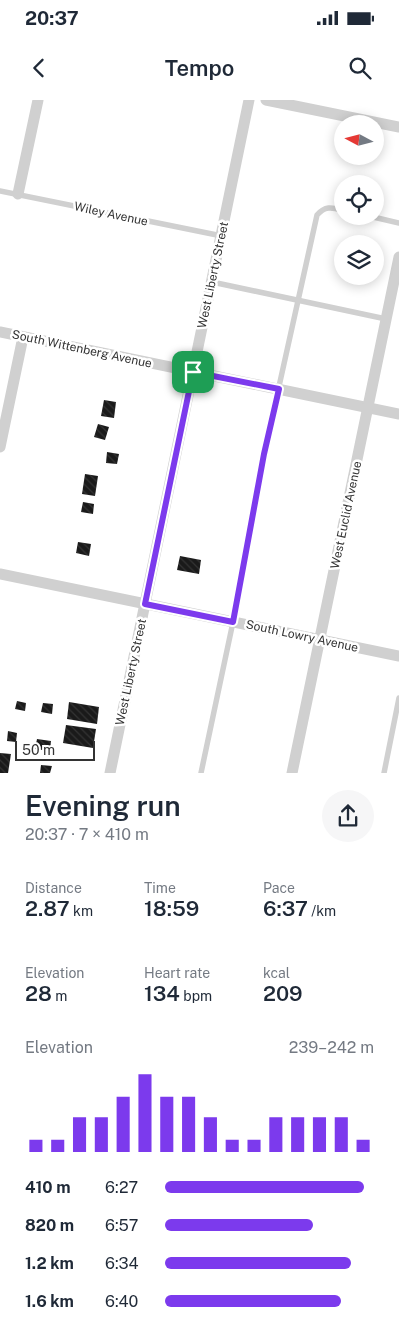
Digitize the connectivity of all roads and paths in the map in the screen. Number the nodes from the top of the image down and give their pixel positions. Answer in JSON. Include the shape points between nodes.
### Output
{"nodes":[{"id":1,"x":38,"y":100,"type":"edge"},
{"id":2,"x":249,"y":100,"type":"edge"},
{"id":3,"x":266,"y":100,"type":"edge"},
{"id":4,"x":399,"y":127,"type":"edge"},
{"id":5,"x":0,"y":191,"type":"edge"},
{"id":6,"x":18,"y":194,"type":"junction"},
{"id":7,"x":334,"y":208,"type":"edge"},
{"id":8,"x":384,"y":220,"type":"edge"},
{"id":9,"x":399,"y":223,"type":"edge"},
{"id":10,"x":222,"y":236,"type":"junction"},
{"id":11,"x":399,"y":257,"type":"edge"},
{"id":12,"x":212,"y":282,"type":"junction"},
{"id":13,"x":298,"y":300,"type":"junction"},
{"id":14,"x":386,"y":319,"type":"junction"},
{"id":15,"x":0,"y":332,"type":"edge"},
{"id":16,"x":23,"y":337,"type":"junction"},
{"id":17,"x":193,"y":372,"type":"junction"},
{"id":18,"x":279,"y":389,"type":"junction"},
{"id":19,"x":368,"y":408,"type":"junction"},
{"id":20,"x":399,"y":414,"type":"edge"},
{"id":21,"x":0,"y":447,"type":"edge"},
{"id":22,"x":0,"y":574,"type":"edge"},
{"id":23,"x":145,"y":604,"type":"junction"},
{"id":24,"x":233,"y":622,"type":"junction"},
{"id":25,"x":320,"y":640,"type":"junction"},
{"id":26,"x":399,"y":656,"type":"edge"},
{"id":27,"x":399,"y":698,"type":"edge"},
{"id":28,"x":110,"y":773,"type":"edge"},
{"id":29,"x":201,"y":773,"type":"edge"},
{"id":30,"x":292,"y":773,"type":"edge"},
{"id":31,"x":384,"y":773,"type":"edge"}],
"edges":[{"from":1,"to":6,"type":"street"},
{"from":2,"to":10,"type":"street","name":"West Liberty Street"},
{"from":3,"to":4,"type":"street"},
{"from":5,"to":6,"type":"lane","name":"Wiley Avenue"},
{"from":6,"to":10,"type":"lane","name":"Wiley Avenue"},
{"from":7,"to":13,"type":"lane","via":[[328,207],[317,215]]},
{"from":8,"to":9,"type":"lane"},
{"from":10,"to":12,"type":"street","name":"West Liberty Street"},
{"from":11,"to":14,"type":"street","name":"West Euclid Avenue"},
{"from":12,"to":13,"type":"lane"},
{"from":12,"to":17,"type":"street","name":"West Liberty Street"},
{"from":13,"to":14,"type":"lane"},
{"from":13,"to":18,"type":"lane"},
{"from":14,"to":19,"type":"street","name":"West Euclid Avenue"},
{"from":15,"to":16,"type":"street","name":"South Wittenberg Avenue"},
{"from":16,"to":17,"type":"street","name":"South Wittenberg Avenue"},
{"from":16,"to":21,"type":"street"},
{"from":17,"to":18,"type":"street","name":"South Wittenberg Avenue"},
{"from":17,"to":23,"type":"street","name":"West Liberty Street"},
{"from":18,"to":19,"type":"street","name":"South Wittenberg Avenue"},
{"from":18,"to":24,"type":"lane"},
{"from":19,"to":20,"type":"street","name":"South Wittenberg Avenue"},
{"from":19,"to":25,"type":"street","name":"West Euclid Avenue"},
{"from":22,"to":23,"type":"street","name":"South Lowry Avenue"},
{"from":23,"to":24,"type":"street","name":"South Lowry Avenue"},
{"from":23,"to":28,"type":"street","name":"West Liberty Street"},
{"from":24,"to":25,"type":"street","name":"South Lowry Avenue"},
{"from":24,"to":29,"type":"lane"},
{"from":25,"to":26,"type":"street","name":"South Lowry Avenue"},
{"from":25,"to":30,"type":"street","name":"West Euclid Avenue"},
{"from":27,"to":31,"type":"lane"}]}
